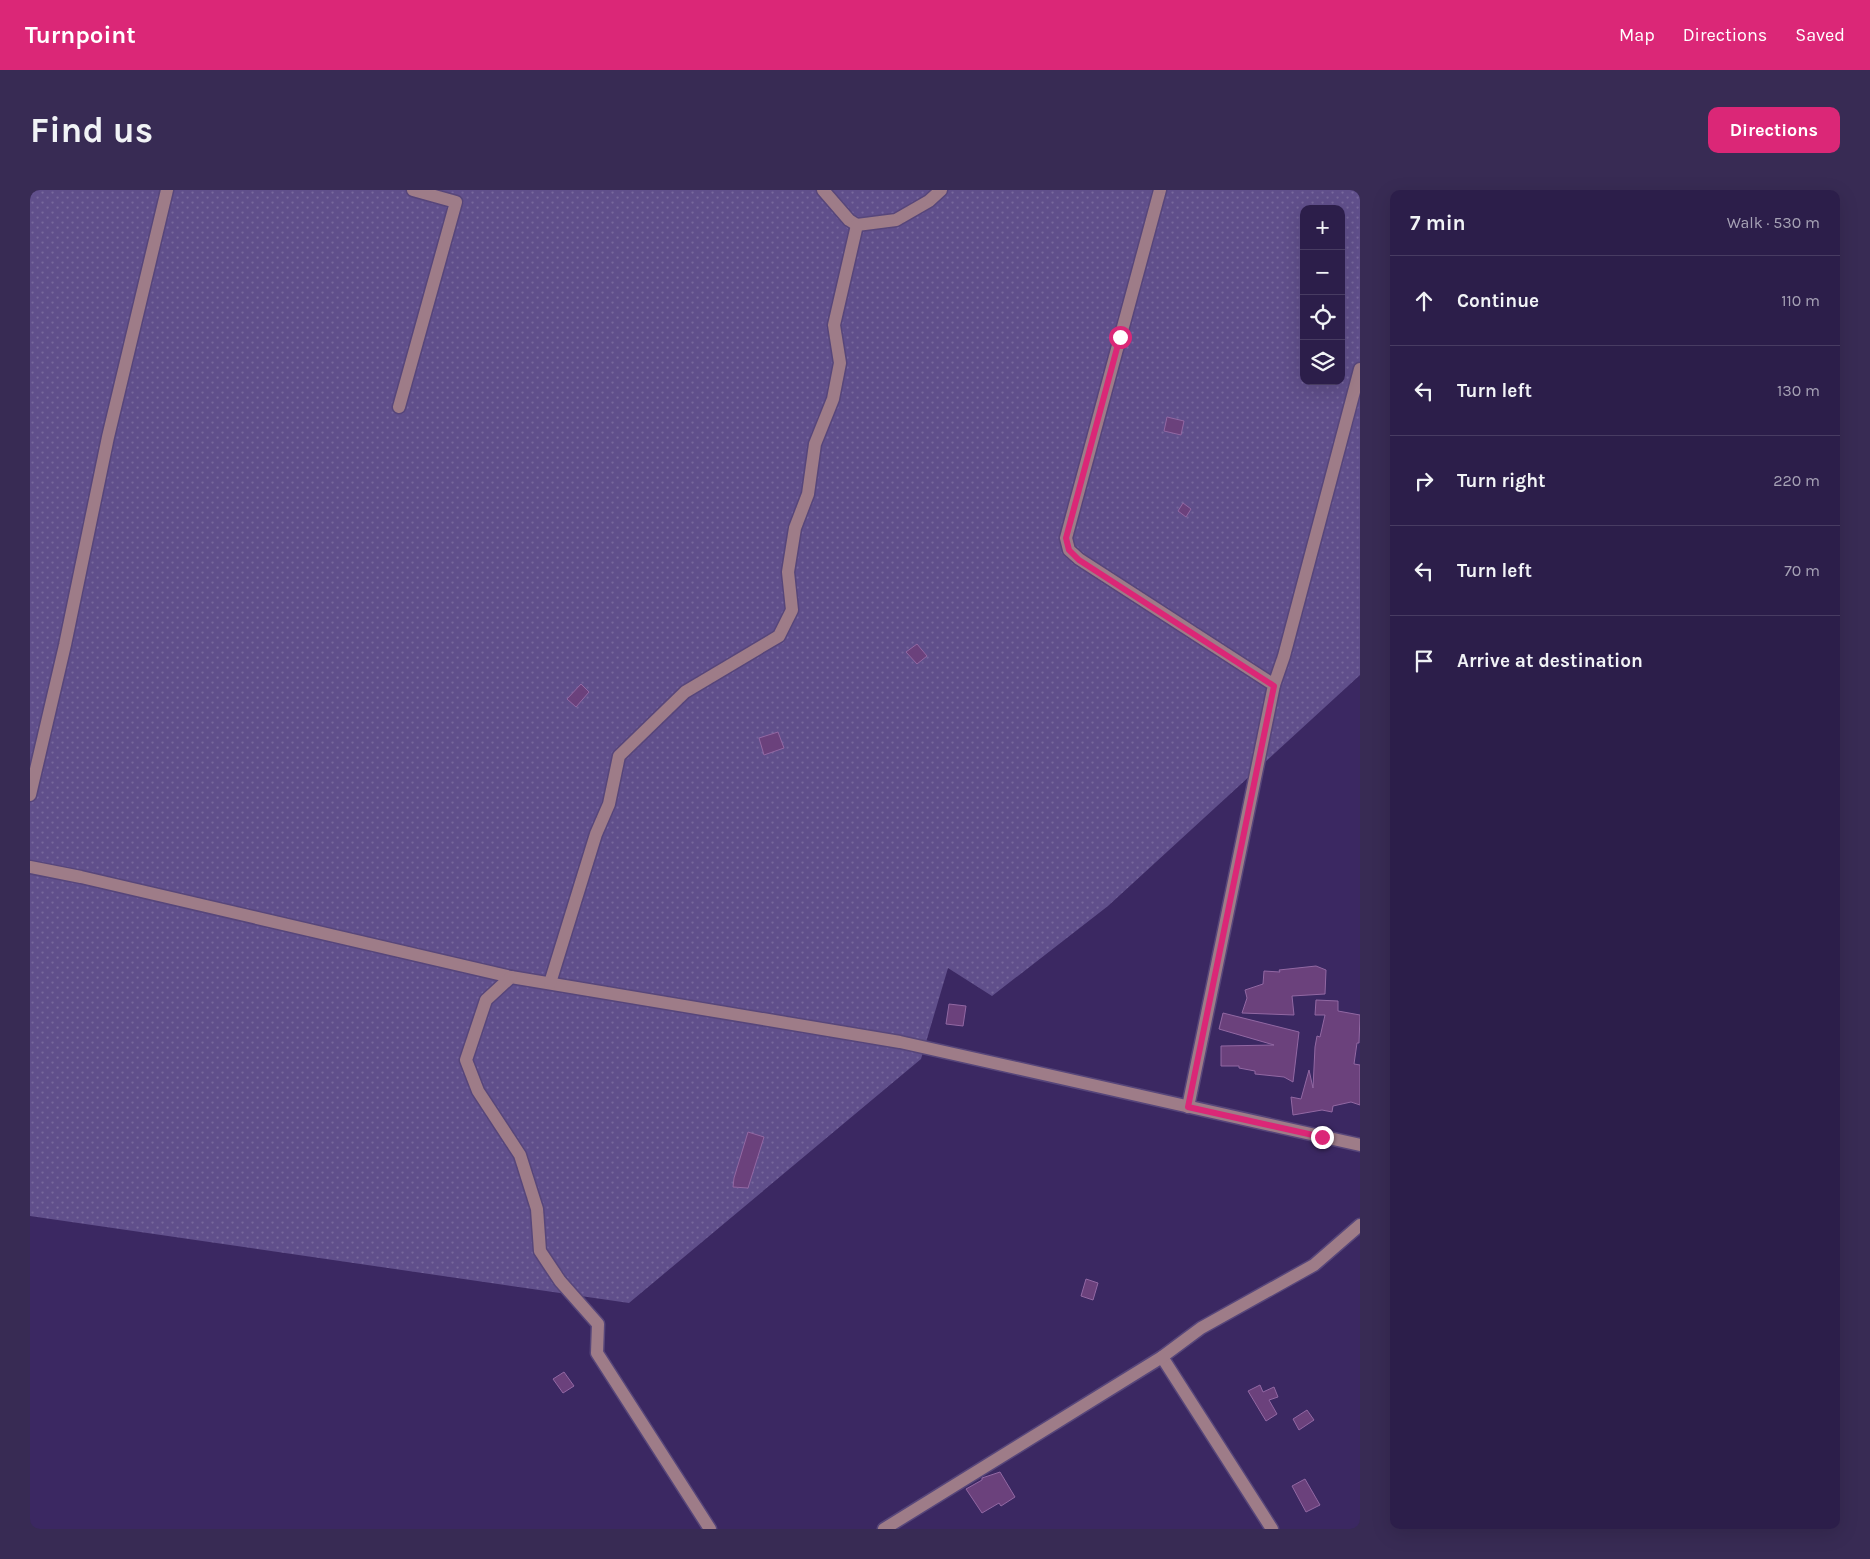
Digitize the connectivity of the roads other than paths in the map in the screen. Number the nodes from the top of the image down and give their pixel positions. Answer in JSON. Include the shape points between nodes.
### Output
{"nodes":[{"id":1,"x":167,"y":190,"type":"edge"},
{"id":2,"x":412,"y":190,"type":"edge"},
{"id":3,"x":823,"y":190,"type":"edge"},
{"id":4,"x":941,"y":190,"type":"edge"},
{"id":5,"x":1160,"y":190,"type":"edge"},
{"id":6,"x":857,"y":225,"type":"junction"},
{"id":7,"x":1360,"y":369,"type":"edge"},
{"id":8,"x":399,"y":407,"type":"dead end"},
{"id":9,"x":1274,"y":686,"type":"junction"},
{"id":10,"x":30,"y":794,"type":"edge"},
{"id":11,"x":30,"y":867,"type":"edge"},
{"id":12,"x":511,"y":976,"type":"junction"},
{"id":13,"x":550,"y":983,"type":"junction"},
{"id":14,"x":1188,"y":1107,"type":"junction"},
{"id":15,"x":1360,"y":1145,"type":"edge"},
{"id":16,"x":1360,"y":1225,"type":"edge"},
{"id":17,"x":1162,"y":1357,"type":"junction"},
{"id":18,"x":710,"y":1529,"type":"edge"},
{"id":19,"x":884,"y":1529,"type":"edge"},
{"id":20,"x":1272,"y":1529,"type":"edge"}],
"edges":[{"from":1,"to":10,"type":"street","via":[[108,436]]},
{"from":2,"to":8,"type":"street","via":[[456,202]]},
{"from":3,"to":6,"type":"street"},
{"from":4,"to":6,"type":"street","via":[[896,220]]},
{"from":5,"to":9,"type":"street","via":[[1066,538],[1069,550],[1079,560]]},
{"from":6,"to":13,"type":"street","via":[[834,325],[840,363],[833,399],[815,444],[808,494],[795,528],[788,572],[792,610],[779,636],[685,692],[620,756],[609,804],[596,834]]},
{"from":7,"to":9,"type":"street"},
{"from":9,"to":14,"type":"street"},
{"from":11,"to":12,"type":"street"},
{"from":12,"to":13,"type":"street"},
{"from":12,"to":18,"type":"street","via":[[486,1000],[466,1060],[478,1091],[520,1155],[537,1210],[540,1251],[560,1281],[598,1324],[597,1354]]},
{"from":13,"to":14,"type":"street","via":[[900,1042]]},
{"from":14,"to":15,"type":"street"},
{"from":16,"to":17,"type":"street","via":[[1314,1264],[1201,1328]]},
{"from":17,"to":19,"type":"street"},
{"from":17,"to":20,"type":"street"}]}
